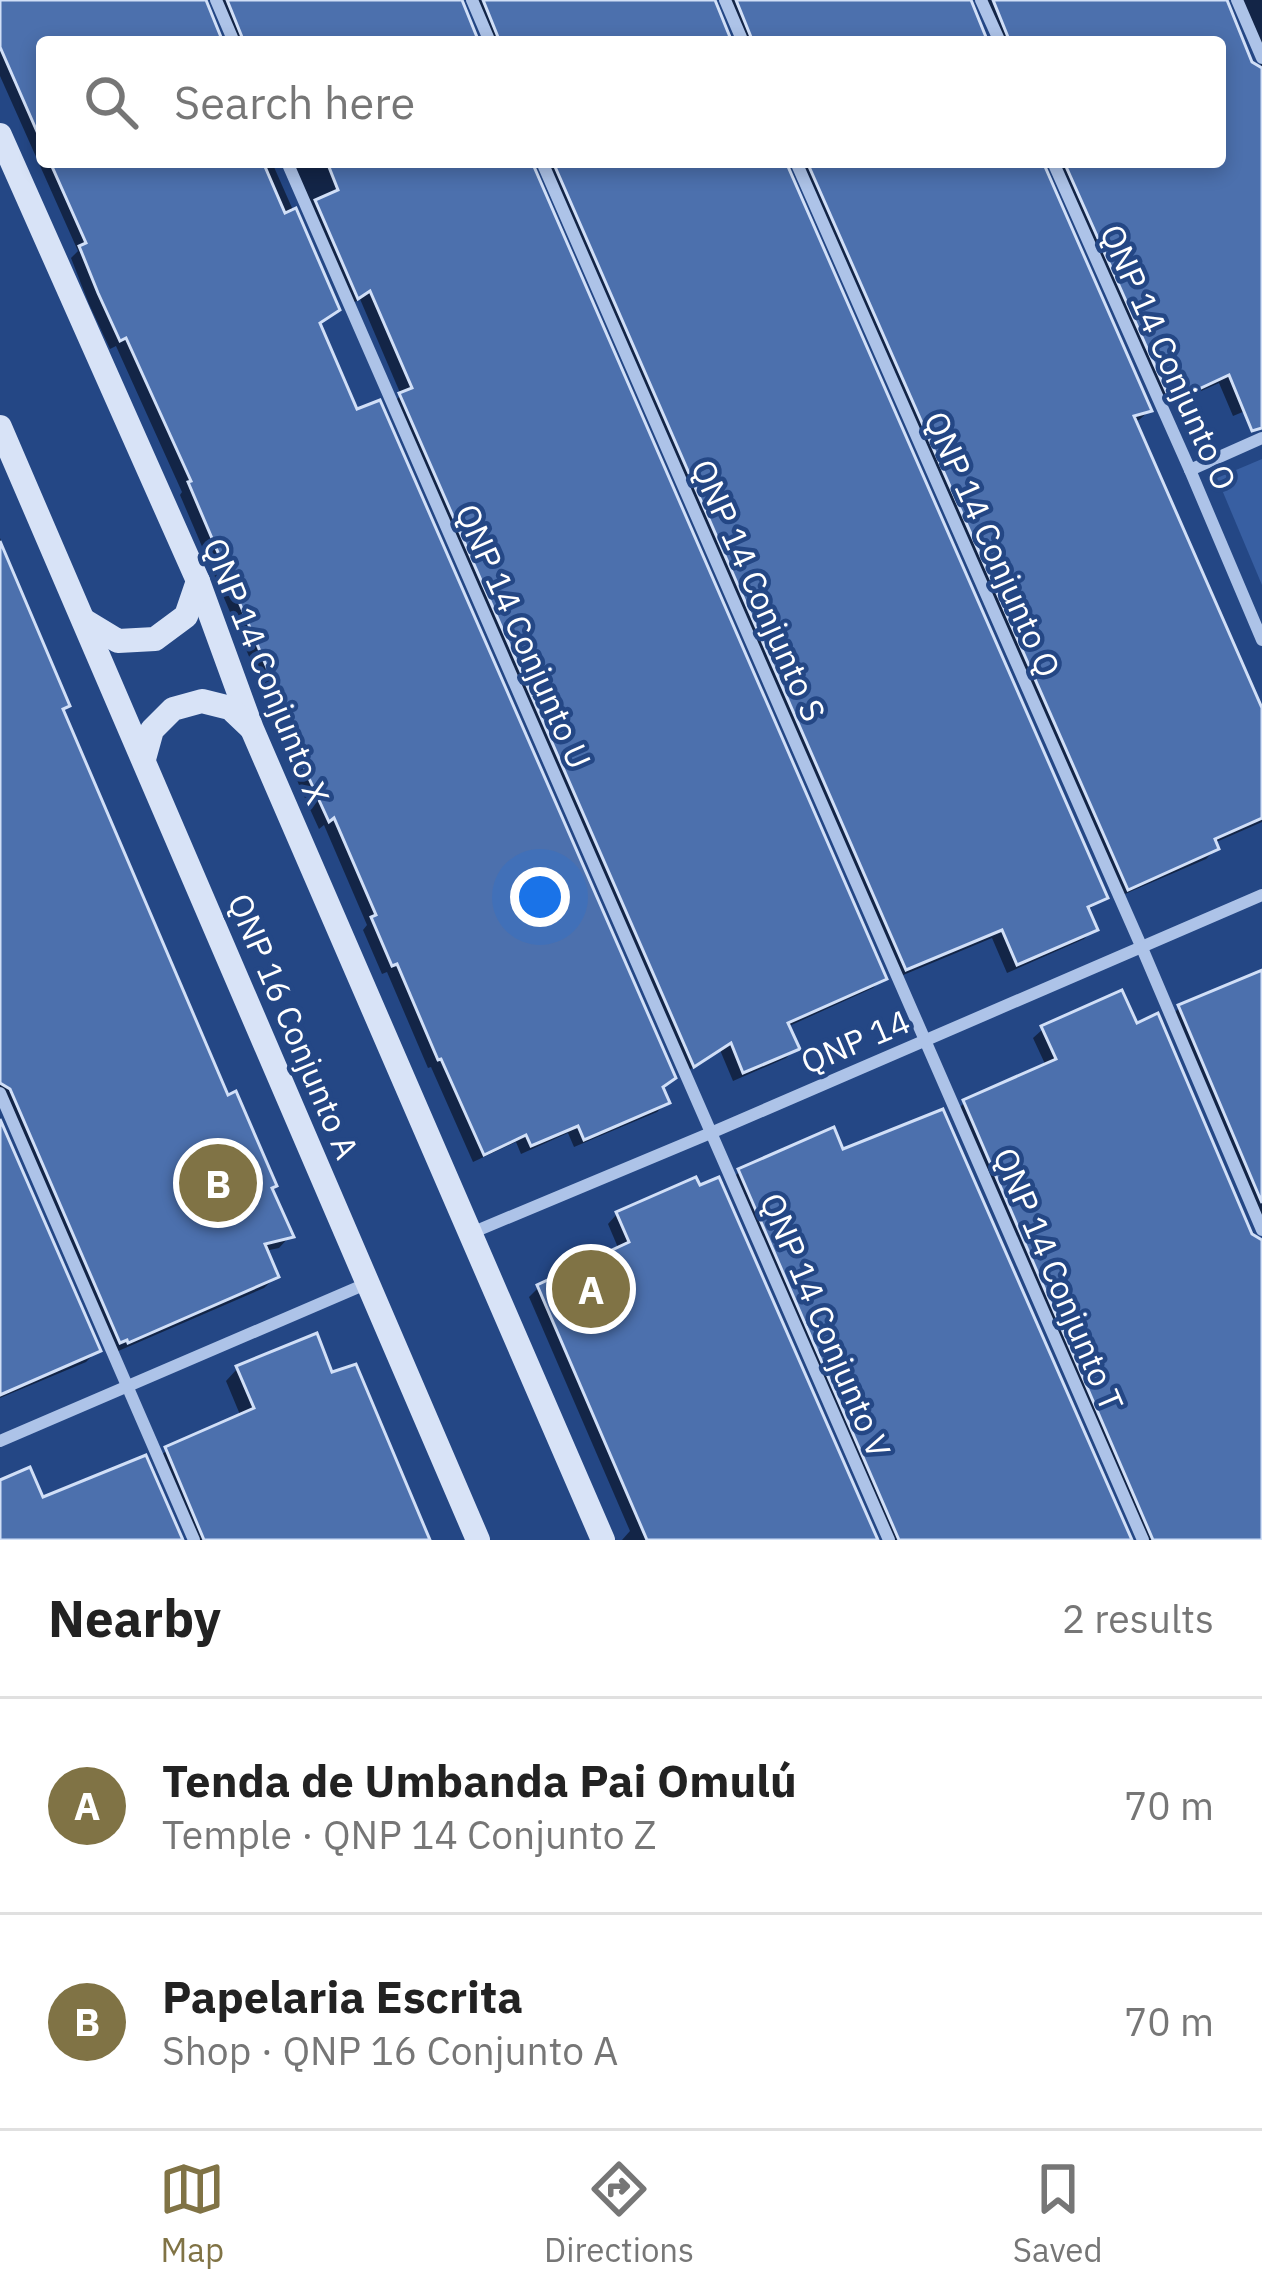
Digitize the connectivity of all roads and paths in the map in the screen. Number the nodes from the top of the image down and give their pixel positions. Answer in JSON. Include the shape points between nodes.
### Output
{"nodes":[{"id":1,"x":215,"y":0,"type":"edge"},
{"id":2,"x":472,"y":0,"type":"edge"},
{"id":3,"x":725,"y":0,"type":"edge"},
{"id":4,"x":981,"y":0,"type":"edge"},
{"id":5,"x":1237,"y":0,"type":"edge"},
{"id":6,"x":231,"y":36,"type":"edge"},
{"id":7,"x":487,"y":36,"type":"edge"},
{"id":8,"x":740,"y":36,"type":"edge"},
{"id":9,"x":997,"y":36,"type":"edge"},
{"id":10,"x":1262,"y":58,"type":"edge"},
{"id":11,"x":0,"y":135,"type":"edge"},
{"id":12,"x":289,"y":168,"type":"edge"},
{"id":13,"x":545,"y":168,"type":"edge"},
{"id":14,"x":799,"y":168,"type":"edge"},
{"id":15,"x":1056,"y":168,"type":"edge"},
{"id":16,"x":0,"y":428,"type":"edge"},
{"id":17,"x":1262,"y":438,"type":"edge"},
{"id":18,"x":1190,"y":470,"type":"junction"},
{"id":19,"x":198,"y":580,"type":"junction"},
{"id":20,"x":85,"y":621,"type":"junction"},
{"id":21,"x":1262,"y":640,"type":"edge"},
{"id":22,"x":252,"y":729,"type":"junction"},
{"id":23,"x":145,"y":759,"type":"junction"},
{"id":24,"x":1262,"y":895,"type":"edge"},
{"id":25,"x":1142,"y":948,"type":"junction"},
{"id":26,"x":926,"y":1040,"type":"junction"},
{"id":27,"x":0,"y":1093,"type":"edge"},
{"id":28,"x":712,"y":1132,"type":"junction"},
{"id":29,"x":1262,"y":1230,"type":"edge"},
{"id":30,"x":469,"y":1234,"type":"junction"},
{"id":31,"x":368,"y":1283,"type":"junction"},
{"id":32,"x":128,"y":1388,"type":"junction"},
{"id":33,"x":0,"y":1442,"type":"edge"},
{"id":34,"x":194,"y":1540,"type":"edge"},
{"id":35,"x":478,"y":1540,"type":"edge"},
{"id":36,"x":603,"y":1540,"type":"edge"},
{"id":37,"x":889,"y":1540,"type":"edge"},
{"id":38,"x":1143,"y":1540,"type":"edge"}],
"edges":[{"from":1,"to":6,"type":"street"},
{"from":2,"to":7,"type":"street"},
{"from":3,"to":8,"type":"street"},
{"from":4,"to":9,"type":"street"},
{"from":5,"to":10,"type":"street"},
{"from":11,"to":19,"type":"street","name":"QNP 14 Conjunto X"},
{"from":12,"to":28,"type":"street","name":"QNP 14 Conjunto U"},
{"from":13,"to":26,"type":"street","name":"QNP 14 Conjunto S"},
{"from":14,"to":25,"type":"street","name":"QNP 14 Conjunto Q"},
{"from":15,"to":18,"type":"street","name":"QNP 14 Conjunto O"},
{"from":16,"to":20,"type":"street","name":"QNP 16 Conjunto A"},
{"from":17,"to":18,"type":"street"},
{"from":18,"to":21,"type":"street","name":"QNP 14 Conjunto O"},
{"from":19,"to":20,"type":"street","via":[[186,616],[155,639],[118,641]]},
{"from":19,"to":22,"type":"street","name":"QNP 14 Conjunto X"},
{"from":20,"to":23,"type":"street","name":"QNP 16 Conjunto A"},
{"from":22,"to":23,"type":"street","via":[[230,708],[202,701],[173,709],[152,730]]},
{"from":22,"to":30,"type":"street","name":"QNP 14 Conjunto X"},
{"from":23,"to":31,"type":"street","name":"QNP 16 Conjunto A"},
{"from":24,"to":25,"type":"street","name":"QNP 14"},
{"from":25,"to":26,"type":"street","name":"QNP 14"},
{"from":25,"to":29,"type":"street","name":"QNP 14 Conjunto Q"},
{"from":26,"to":28,"type":"street","name":"QNP 14"},
{"from":26,"to":38,"type":"street","name":"QNP 14 Conjunto T"},
{"from":27,"to":32,"type":"street"},
{"from":28,"to":30,"type":"street","name":"QNP 14"},
{"from":28,"to":37,"type":"street","name":"QNP 14 Conjunto V"},
{"from":30,"to":36,"type":"street","name":"QNP 14 Conjunto X"},
{"from":31,"to":32,"type":"street"},
{"from":31,"to":35,"type":"street","name":"QNP 16 Conjunto A"},
{"from":32,"to":33,"type":"street"},
{"from":32,"to":34,"type":"street"}]}
